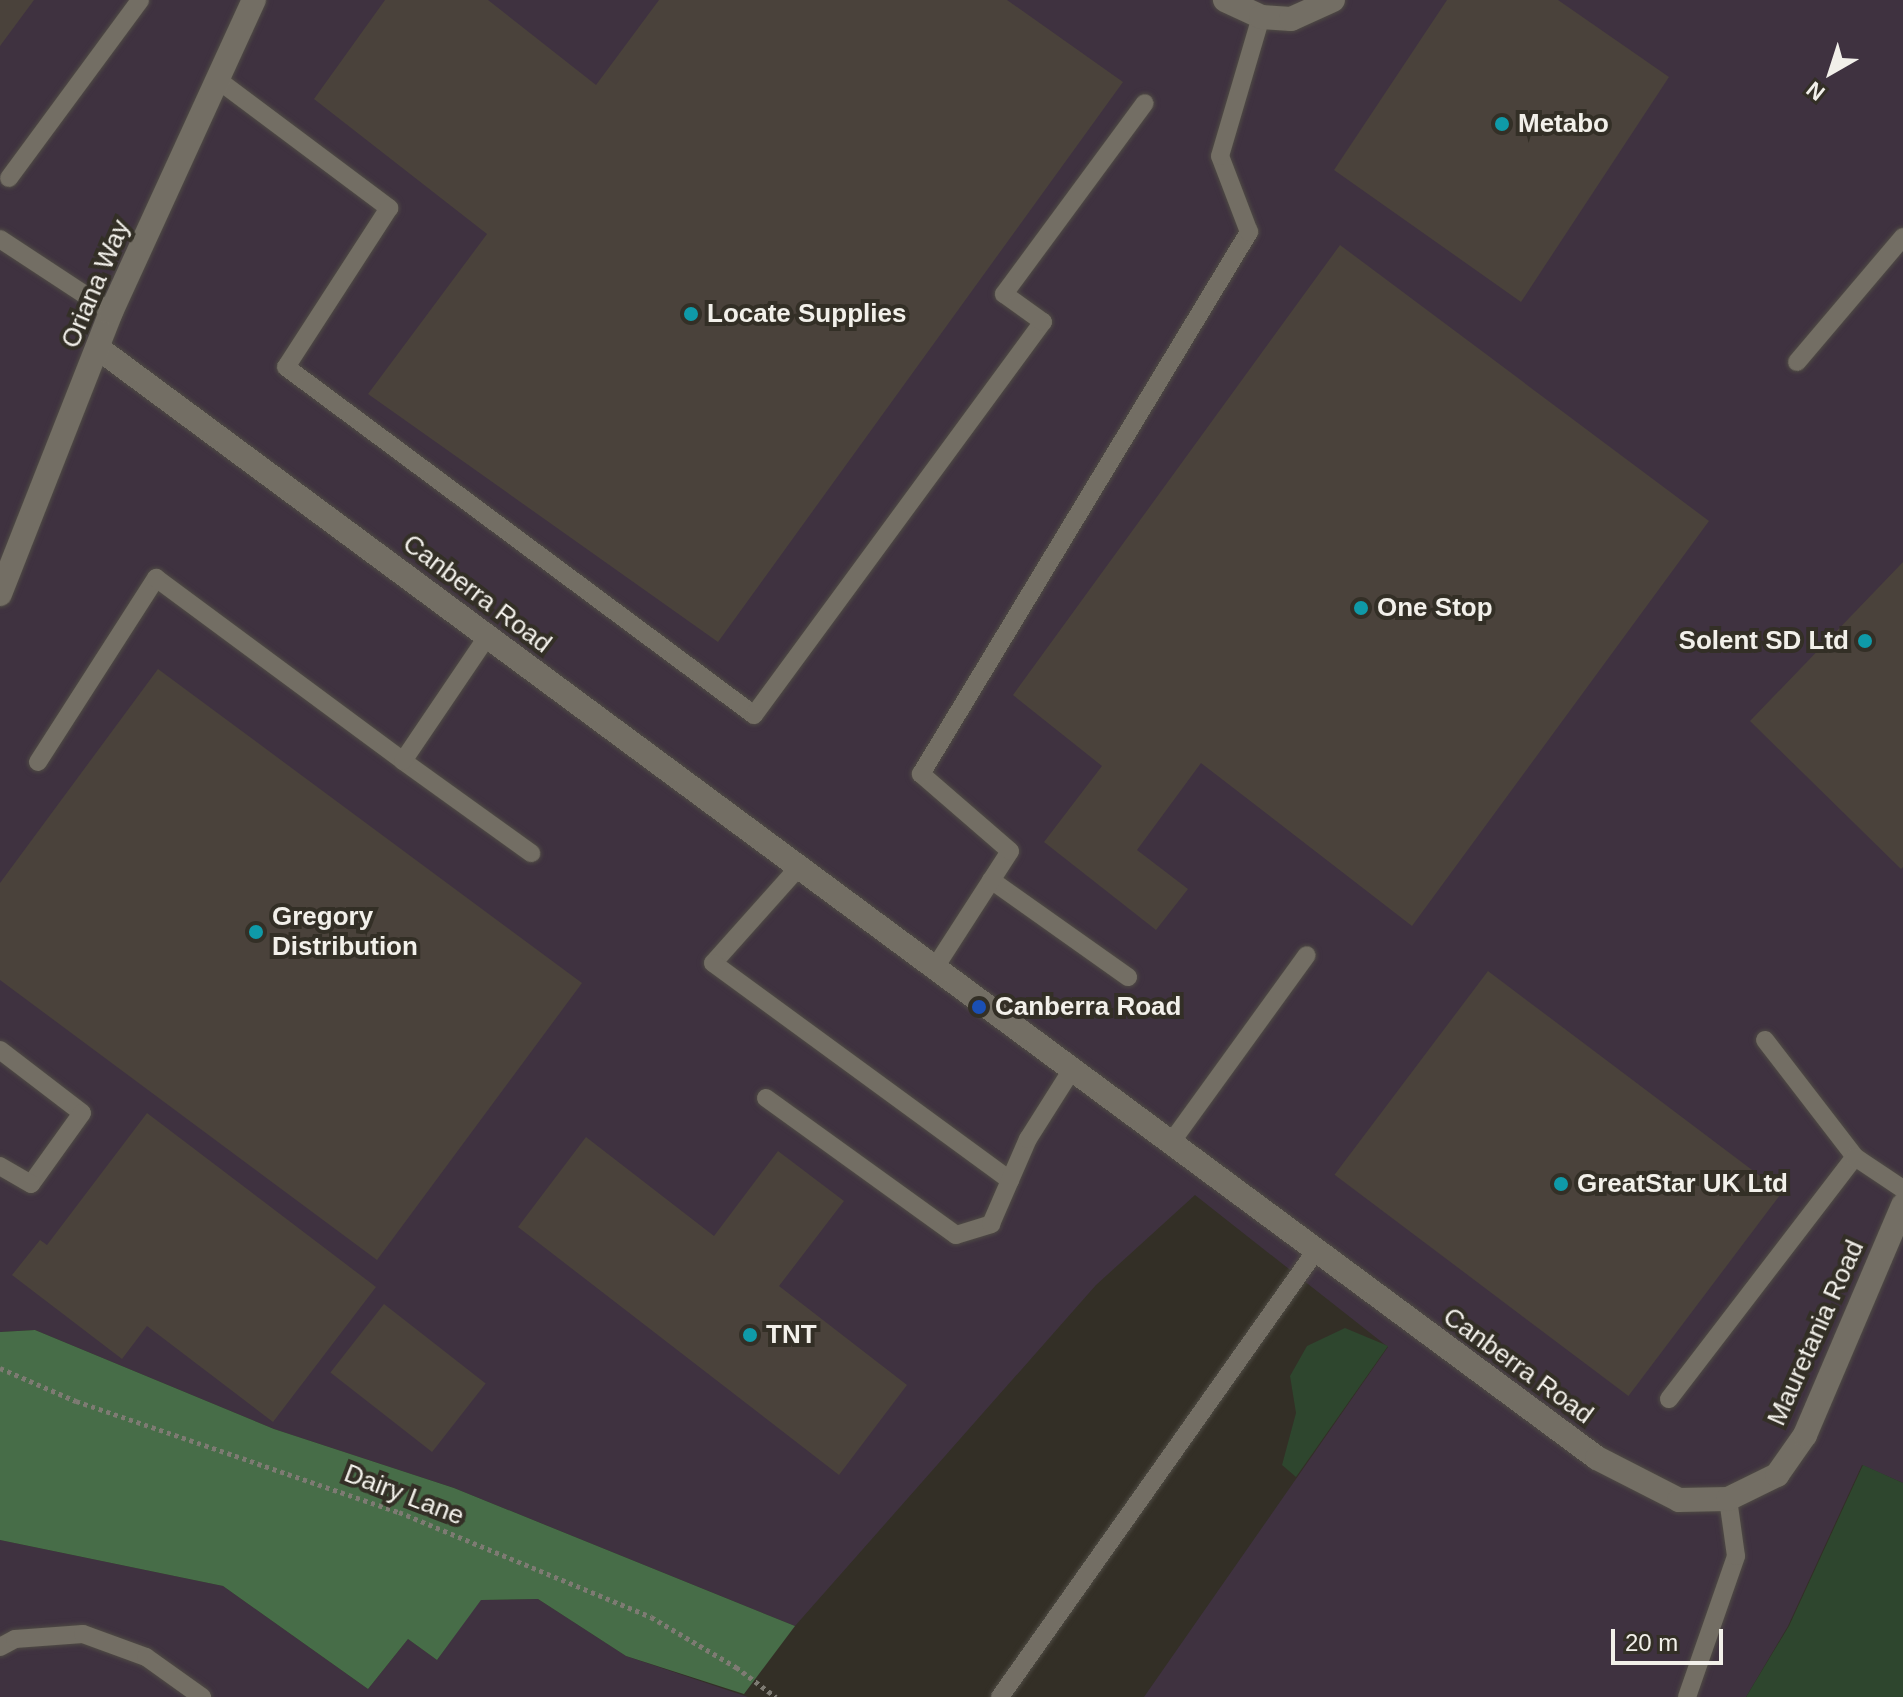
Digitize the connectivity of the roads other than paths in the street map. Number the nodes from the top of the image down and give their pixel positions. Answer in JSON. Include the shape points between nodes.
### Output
{"nodes":[{"id":1,"x":140,"y":0,"type":"edge"},
{"id":2,"x":254,"y":0,"type":"edge"},
{"id":3,"x":1225,"y":0,"type":"edge"},
{"id":4,"x":1333,"y":0,"type":"edge"},
{"id":5,"x":1261,"y":17,"type":"junction"},
{"id":6,"x":218,"y":80,"type":"junction"},
{"id":7,"x":1145,"y":103,"type":"dead end"},
{"id":8,"x":3,"y":179,"type":"edge"},
{"id":9,"x":1903,"y":237,"type":"edge"},
{"id":10,"x":0,"y":239,"type":"edge"},
{"id":11,"x":111,"y":312,"type":"junction"},
{"id":12,"x":98,"y":348,"type":"junction"},
{"id":13,"x":1797,"y":362,"type":"dead end"},
{"id":14,"x":0,"y":594,"type":"edge"},
{"id":15,"x":487,"y":637,"type":"junction"},
{"id":16,"x":403,"y":761,"type":"junction"},
{"id":17,"x":38,"y":762,"type":"dead end"},
{"id":18,"x":531,"y":853,"type":"dead end"},
{"id":19,"x":798,"y":868,"type":"junction"},
{"id":20,"x":991,"y":880,"type":"junction"},
{"id":21,"x":1307,"y":955,"type":"dead end"},
{"id":22,"x":934,"y":969,"type":"junction"},
{"id":23,"x":1128,"y":977,"type":"dead end"},
{"id":24,"x":1765,"y":1040,"type":"dead end"},
{"id":25,"x":0,"y":1050,"type":"edge"},
{"id":26,"x":1071,"y":1071,"type":"junction"},
{"id":27,"x":766,"y":1098,"type":"dead end"},
{"id":28,"x":1170,"y":1144,"type":"junction"},
{"id":29,"x":1855,"y":1157,"type":"junction"},
{"id":30,"x":0,"y":1166,"type":"edge"},
{"id":31,"x":1010,"y":1180,"type":"junction"},
{"id":32,"x":1903,"y":1189,"type":"edge"},
{"id":33,"x":1903,"y":1205,"type":"edge"},
{"id":34,"x":1315,"y":1252,"type":"junction"},
{"id":35,"x":1669,"y":1399,"type":"dead end"},
{"id":36,"x":1728,"y":1499,"type":"junction"},
{"id":37,"x":0,"y":1647,"type":"edge"},
{"id":38,"x":1004,"y":1695,"type":"edge"},
{"id":39,"x":202,"y":1697,"type":"edge"},
{"id":40,"x":1687,"y":1697,"type":"edge"}],
"edges":[{"from":1,"to":8,"type":"lane"},
{"from":2,"to":6,"type":"street","name":"Oriana Way"},
{"from":3,"to":5,"type":"street"},
{"from":4,"to":5,"type":"street","via":[[1291,19]]},
{"from":5,"to":20,"type":"lane","via":[[1220,156],[1249,232],[921,774],[1010,851]]},
{"from":6,"to":7,"type":"lane","via":[[389,208],[286,367],[754,715],[1043,322],[1004,294]]},
{"from":6,"to":11,"type":"street","name":"Oriana Way"},
{"from":9,"to":13,"type":"lane"},
{"from":10,"to":11,"type":"lane"},
{"from":11,"to":12,"type":"street","name":"Oriana Way"},
{"from":12,"to":14,"type":"street","name":"Oriana Way"},
{"from":12,"to":15,"type":"street","name":"Canberra Road"},
{"from":15,"to":16,"type":"lane"},
{"from":15,"to":19,"type":"street","name":"Canberra Road"},
{"from":16,"to":17,"type":"lane","via":[[156,578]]},
{"from":16,"to":18,"type":"lane"},
{"from":19,"to":22,"type":"street","name":"Canberra Road"},
{"from":19,"to":31,"type":"lane","via":[[713,963]]},
{"from":20,"to":22,"type":"lane"},
{"from":20,"to":23,"type":"lane"},
{"from":21,"to":28,"type":"lane"},
{"from":22,"to":26,"type":"street","name":"Canberra Road"},
{"from":24,"to":29,"type":"lane"},
{"from":25,"to":30,"type":"lane","via":[[82,1113],[31,1184]]},
{"from":26,"to":28,"type":"street","name":"Canberra Road"},
{"from":26,"to":31,"type":"lane"},
{"from":27,"to":31,"type":"lane","via":[[956,1235],[991,1224]]},
{"from":28,"to":34,"type":"street","name":"Canberra Road"},
{"from":29,"to":32,"type":"lane"},
{"from":29,"to":35,"type":"lane"},
{"from":33,"to":36,"type":"street","name":"Mauretania Road","via":[[1805,1435],[1777,1475]]},
{"from":34,"to":36,"type":"street","name":"Canberra Road","via":[[1597,1458],[1679,1500]]},
{"from":34,"to":38,"type":"lane"},
{"from":36,"to":40,"type":"lane","via":[[1736,1556]]},
{"from":37,"to":39,"type":"lane","via":[[15,1639],[83,1634],[146,1657]]}]}
